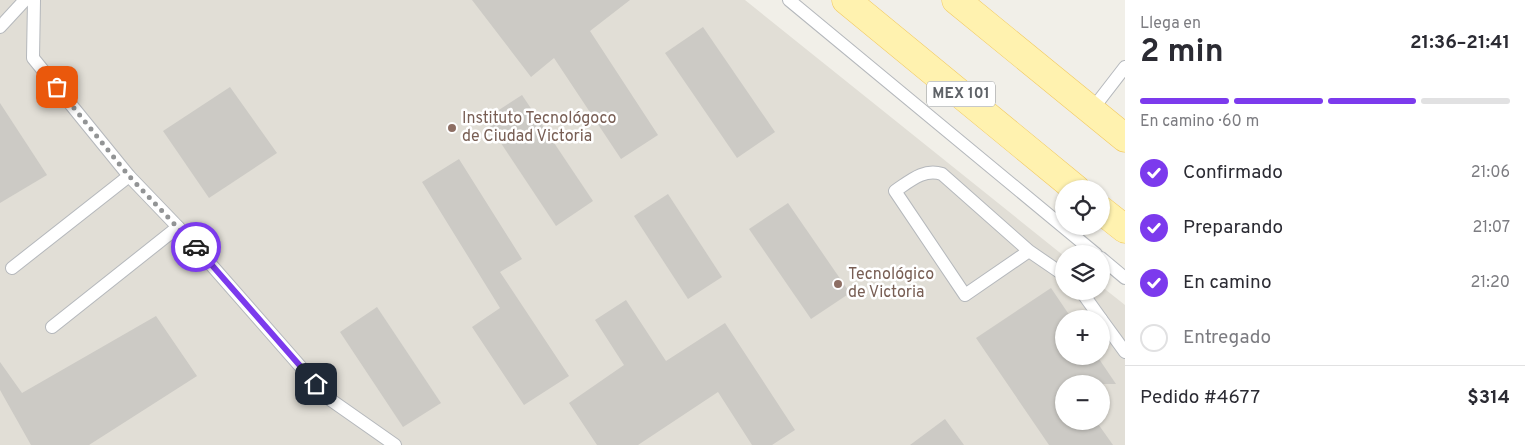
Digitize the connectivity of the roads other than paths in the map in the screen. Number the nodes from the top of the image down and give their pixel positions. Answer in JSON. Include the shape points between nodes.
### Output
{"nodes":[{"id":1,"x":25,"y":0,"type":"edge"},
{"id":2,"x":34,"y":0,"type":"edge"},
{"id":3,"x":789,"y":0,"type":"edge"},
{"id":4,"x":846,"y":0,"type":"edge"},
{"id":5,"x":956,"y":0,"type":"edge"},
{"id":6,"x":0,"y":27,"type":"edge"},
{"id":7,"x":1125,"y":67,"type":"edge"},
{"id":8,"x":1091,"y":111,"type":"junction"},
{"id":9,"x":1125,"y":138,"type":"edge"},
{"id":10,"x":129,"y":176,"type":"junction"},
{"id":11,"x":1065,"y":180,"type":"edge"},
{"id":12,"x":1110,"y":217,"type":"edge"},
{"id":13,"x":178,"y":227,"type":"junction"},
{"id":14,"x":1125,"y":229,"type":"edge"},
{"id":15,"x":1085,"y":245,"type":"edge"},
{"id":16,"x":1029,"y":251,"type":"junction"},
{"id":17,"x":1110,"y":266,"type":"edge"},
{"id":18,"x":12,"y":268,"type":"dead end"},
{"id":19,"x":1055,"y":269,"type":"edge"},
{"id":20,"x":1125,"y":278,"type":"edge"},
{"id":21,"x":52,"y":327,"type":"dead end"},
{"id":22,"x":1110,"y":331,"type":"edge"},
{"id":23,"x":1125,"y":352,"type":"edge"},
{"id":24,"x":395,"y":445,"type":"edge"}],
"edges":[{"from":1,"to":6,"type":"lane"},
{"from":2,"to":10,"type":"lane","via":[[33,58]]},
{"from":3,"to":15,"type":"lane"},
{"from":4,"to":11,"type":"main road","number":"MEX 101"},
{"from":5,"to":8,"type":"main road"},
{"from":7,"to":8,"type":"lane"},
{"from":8,"to":9,"type":"main road"},
{"from":10,"to":13,"type":"lane"},
{"from":10,"to":18,"type":"lane"},
{"from":12,"to":14,"type":"main road"},
{"from":13,"to":21,"type":"lane"},
{"from":13,"to":24,"type":"lane","via":[[328,398]]},
{"from":16,"to":16,"type":"lane","via":[[965,295],[895,191],[924,173],[934,171],[942,174]]},
{"from":16,"to":19,"type":"lane"},
{"from":17,"to":20,"type":"lane"},
{"from":22,"to":23,"type":"lane"}]}
